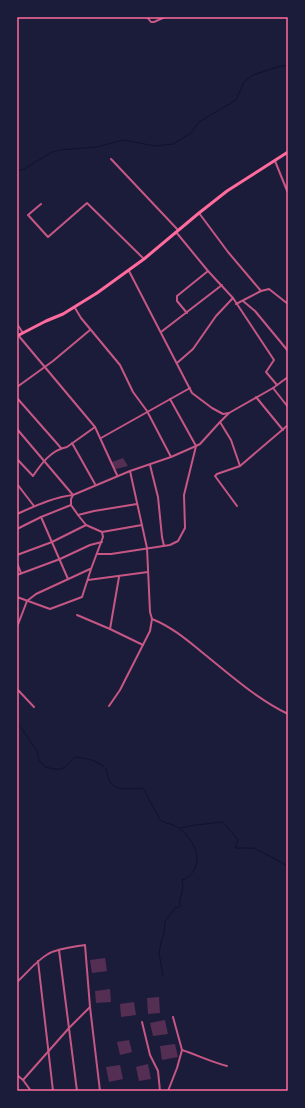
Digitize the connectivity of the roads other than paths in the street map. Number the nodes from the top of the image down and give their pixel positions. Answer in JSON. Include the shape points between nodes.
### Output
{"nodes":[{"id":1,"x":147,"y":17,"type":"edge"},
{"id":2,"x":165,"y":17,"type":"edge"},
{"id":3,"x":288,"y":152,"type":"edge"},
{"id":4,"x":112,"y":159,"type":"dead end"},
{"id":5,"x":275,"y":159,"type":"junction"},
{"id":6,"x":288,"y":193,"type":"edge"},
{"id":7,"x":41,"y":204,"type":"dead end"},
{"id":8,"x":199,"y":213,"type":"junction"},
{"id":9,"x":177,"y":231,"type":"junction"},
{"id":10,"x":144,"y":259,"type":"junction"},
{"id":11,"x":129,"y":271,"type":"junction"},
{"id":12,"x":208,"y":271,"type":"junction"},
{"id":13,"x":222,"y":286,"type":"junction"},
{"id":14,"x":261,"y":291,"type":"junction"},
{"id":15,"x":233,"y":298,"type":"junction"},
{"id":16,"x":243,"y":300,"type":"junction"},
{"id":17,"x":236,"y":304,"type":"junction"},
{"id":18,"x":288,"y":304,"type":"edge"},
{"id":19,"x":75,"y":308,"type":"junction"},
{"id":20,"x":187,"y":313,"type":"junction"},
{"id":21,"x":17,"y":324,"type":"edge"},
{"id":22,"x":91,"y":330,"type":"junction"},
{"id":23,"x":161,"y":332,"type":"junction"},
{"id":24,"x":23,"y":333,"type":"junction"},
{"id":25,"x":18,"y":336,"type":"edge"},
{"id":26,"x":288,"y":351,"type":"edge"},
{"id":27,"x":177,"y":363,"type":"junction"},
{"id":28,"x":44,"y":366,"type":"junction"},
{"id":29,"x":288,"y":377,"type":"edge"},
{"id":30,"x":277,"y":385,"type":"junction"},
{"id":31,"x":17,"y":387,"type":"edge"},
{"id":32,"x":190,"y":388,"type":"junction"},
{"id":33,"x":273,"y":388,"type":"junction"},
{"id":34,"x":256,"y":397,"type":"junction"},
{"id":35,"x":17,"y":398,"type":"edge"},
{"id":36,"x":170,"y":400,"type":"junction"},
{"id":37,"x":288,"y":407,"type":"edge"},
{"id":38,"x":147,"y":411,"type":"junction"},
{"id":39,"x":229,"y":413,"type":"junction"},
{"id":40,"x":220,"y":422,"type":"junction"},
{"id":41,"x":288,"y":425,"type":"edge"},
{"id":42,"x":95,"y":427,"type":"junction"},
{"id":43,"x":17,"y":429,"type":"edge"},
{"id":44,"x":283,"y":430,"type":"junction"},
{"id":45,"x":101,"y":438,"type":"junction"},
{"id":46,"x":72,"y":443,"type":"junction"},
{"id":47,"x":196,"y":446,"type":"junction"},
{"id":48,"x":62,"y":448,"type":"junction"},
{"id":49,"x":171,"y":457,"type":"junction"},
{"id":50,"x":17,"y":459,"type":"edge"},
{"id":51,"x":44,"y":460,"type":"junction"},
{"id":52,"x":150,"y":464,"type":"junction"},
{"id":53,"x":240,"y":466,"type":"junction"},
{"id":54,"x":130,"y":470,"type":"junction"},
{"id":55,"x":117,"y":476,"type":"junction"},
{"id":56,"x":17,"y":484,"type":"edge"},
{"id":57,"x":96,"y":484,"type":"junction"},
{"id":58,"x":73,"y":495,"type":"junction"},
{"id":59,"x":137,"y":504,"type":"junction"},
{"id":60,"x":34,"y":506,"type":"junction"},
{"id":61,"x":71,"y":506,"type":"junction"},
{"id":62,"x":237,"y":506,"type":"dead end"},
{"id":63,"x":17,"y":514,"type":"edge"},
{"id":64,"x":78,"y":515,"type":"junction"},
{"id":65,"x":41,"y":517,"type":"junction"},
{"id":66,"x":86,"y":525,"type":"junction"},
{"id":67,"x":142,"y":525,"type":"junction"},
{"id":68,"x":17,"y":529,"type":"edge"},
{"id":69,"x":102,"y":532,"type":"junction"},
{"id":70,"x":52,"y":542,"type":"junction"},
{"id":71,"x":102,"y":542,"type":"junction"},
{"id":72,"x":164,"y":546,"type":"junction"},
{"id":73,"x":147,"y":548,"type":"junction"},
{"id":74,"x":98,"y":554,"type":"junction"},
{"id":75,"x":17,"y":555,"type":"edge"},
{"id":76,"x":60,"y":559,"type":"junction"},
{"id":77,"x":17,"y":563,"type":"edge"},
{"id":78,"x":91,"y":569,"type":"junction"},
{"id":79,"x":148,"y":572,"type":"junction"},
{"id":80,"x":21,"y":573,"type":"junction"},
{"id":81,"x":17,"y":575,"type":"edge"},
{"id":82,"x":119,"y":577,"type":"junction"},
{"id":83,"x":68,"y":579,"type":"junction"},
{"id":84,"x":88,"y":580,"type":"junction"},
{"id":85,"x":17,"y":597,"type":"edge"},
{"id":86,"x":27,"y":601,"type":"junction"},
{"id":87,"x":77,"y":615,"type":"dead end"},
{"id":88,"x":152,"y":619,"type":"junction"},
{"id":89,"x":17,"y":627,"type":"edge"},
{"id":90,"x":110,"y":629,"type":"junction"},
{"id":91,"x":143,"y":645,"type":"junction"},
{"id":92,"x":17,"y":689,"type":"edge"},
{"id":93,"x":109,"y":706,"type":"dead end"},
{"id":94,"x":34,"y":707,"type":"dead end"},
{"id":95,"x":288,"y":714,"type":"edge"},
{"id":96,"x":59,"y":950,"type":"junction"},
{"id":97,"x":38,"y":961,"type":"junction"},
{"id":98,"x":17,"y":982,"type":"edge"},
{"id":99,"x":90,"y":1007,"type":"junction"},
{"id":100,"x":173,"y":1017,"type":"dead end"},
{"id":101,"x":142,"y":1022,"type":"dead end"},
{"id":102,"x":69,"y":1028,"type":"junction"},
{"id":103,"x":182,"y":1050,"type":"junction"},
{"id":104,"x":48,"y":1052,"type":"junction"},
{"id":105,"x":227,"y":1066,"type":"dead end"},
{"id":106,"x":17,"y":1075,"type":"edge"},
{"id":107,"x":23,"y":1080,"type":"junction"},
{"id":108,"x":31,"y":1091,"type":"edge"},
{"id":109,"x":53,"y":1091,"type":"edge"},
{"id":110,"x":79,"y":1091,"type":"edge"},
{"id":111,"x":100,"y":1091,"type":"edge"},
{"id":112,"x":160,"y":1091,"type":"edge"},
{"id":113,"x":168,"y":1091,"type":"edge"}],
"edges":[{"from":1,"to":2,"type":"street","via":[[151,22]]},
{"from":3,"to":5,"type":"main road"},
{"from":4,"to":9,"type":"street"},
{"from":5,"to":6,"type":"street"},
{"from":5,"to":8,"type":"main road"},
{"from":7,"to":10,"type":"street","via":[[28,215],[48,237],[87,203]]},
{"from":8,"to":9,"type":"main road"},
{"from":8,"to":14,"type":"street"},
{"from":9,"to":10,"type":"main road"},
{"from":9,"to":12,"type":"street"},
{"from":10,"to":11,"type":"main road"},
{"from":11,"to":19,"type":"main road"},
{"from":11,"to":23,"type":"street"},
{"from":12,"to":13,"type":"street"},
{"from":12,"to":20,"type":"street","via":[[177,296],[177,301]]},
{"from":13,"to":15,"type":"street"},
{"from":13,"to":20,"type":"street"},
{"from":14,"to":16,"type":"street"},
{"from":14,"to":18,"type":"street","via":[[269,289]]},
{"from":15,"to":17,"type":"street"},
{"from":15,"to":27,"type":"street","via":[[216,316],[193,349]]},
{"from":16,"to":17,"type":"street"},
{"from":16,"to":26,"type":"street"},
{"from":17,"to":30,"type":"street","via":[[274,360],[266,372]]},
{"from":19,"to":22,"type":"street"},
{"from":19,"to":24,"type":"main road"},
{"from":20,"to":23,"type":"street"},
{"from":21,"to":24,"type":"street"},
{"from":22,"to":28,"type":"street"},
{"from":22,"to":38,"type":"street","via":[[120,365],[133,392]]},
{"from":23,"to":27,"type":"street"},
{"from":24,"to":25,"type":"main road"},
{"from":25,"to":28,"type":"street"},
{"from":27,"to":32,"type":"street"},
{"from":28,"to":31,"type":"street"},
{"from":28,"to":42,"type":"street"},
{"from":29,"to":30,"type":"street"},
{"from":30,"to":33,"type":"street"},
{"from":32,"to":36,"type":"street"},
{"from":32,"to":39,"type":"street","via":[[192,393],[212,408],[224,414]]},
{"from":33,"to":34,"type":"street"},
{"from":33,"to":37,"type":"street"},
{"from":34,"to":39,"type":"street"},
{"from":34,"to":44,"type":"street"},
{"from":35,"to":48,"type":"street"},
{"from":36,"to":38,"type":"street"},
{"from":36,"to":47,"type":"street"},
{"from":38,"to":45,"type":"street"},
{"from":38,"to":49,"type":"street"},
{"from":39,"to":40,"type":"street"},
{"from":40,"to":47,"type":"street"},
{"from":40,"to":53,"type":"street","via":[[231,440]]},
{"from":41,"to":44,"type":"street"},
{"from":42,"to":45,"type":"street"},
{"from":42,"to":46,"type":"street"},
{"from":43,"to":51,"type":"street"},
{"from":44,"to":53,"type":"street"},
{"from":45,"to":55,"type":"street"},
{"from":46,"to":48,"type":"street"},
{"from":46,"to":57,"type":"street"},
{"from":47,"to":49,"type":"street"},
{"from":47,"to":72,"type":"street","via":[[184,496],[185,528],[178,541]]},
{"from":48,"to":51,"type":"street"},
{"from":49,"to":52,"type":"street"},
{"from":50,"to":51,"type":"street","via":[[33,476]]},
{"from":51,"to":58,"type":"street"},
{"from":52,"to":54,"type":"street"},
{"from":52,"to":72,"type":"street","via":[[158,497]]},
{"from":53,"to":62,"type":"street","via":[[215,476]]},
{"from":54,"to":55,"type":"street"},
{"from":54,"to":59,"type":"street"},
{"from":55,"to":57,"type":"street"},
{"from":56,"to":60,"type":"street"},
{"from":57,"to":58,"type":"street"},
{"from":58,"to":60,"type":"street"},
{"from":58,"to":61,"type":"street"},
{"from":59,"to":64,"type":"street"},
{"from":59,"to":67,"type":"street"},
{"from":60,"to":63,"type":"street"},
{"from":61,"to":64,"type":"street"},
{"from":61,"to":65,"type":"street"},
{"from":64,"to":66,"type":"street"},
{"from":65,"to":68,"type":"street"},
{"from":65,"to":70,"type":"street"},
{"from":66,"to":69,"type":"street"},
{"from":66,"to":70,"type":"street"},
{"from":67,"to":69,"type":"street"},
{"from":67,"to":73,"type":"street"},
{"from":69,"to":71,"type":"street"},
{"from":70,"to":75,"type":"street"},
{"from":70,"to":76,"type":"street"},
{"from":71,"to":74,"type":"street"},
{"from":71,"to":76,"type":"street"},
{"from":72,"to":73,"type":"street"},
{"from":73,"to":74,"type":"street"},
{"from":73,"to":79,"type":"street"},
{"from":74,"to":78,"type":"street"},
{"from":76,"to":80,"type":"street"},
{"from":76,"to":83,"type":"street"},
{"from":77,"to":80,"type":"street"},
{"from":78,"to":83,"type":"street"},
{"from":78,"to":84,"type":"street"},
{"from":79,"to":82,"type":"street"},
{"from":79,"to":88,"type":"street"},
{"from":80,"to":81,"type":"street"},
{"from":82,"to":84,"type":"street"},
{"from":82,"to":90,"type":"street"},
{"from":83,"to":86,"type":"street"},
{"from":84,"to":86,"type":"street","via":[[82,597],[50,609]]},
{"from":85,"to":86,"type":"street"},
{"from":86,"to":89,"type":"street"},
{"from":87,"to":90,"type":"street"},
{"from":88,"to":91,"type":"street","via":[[150,631]]},
{"from":88,"to":95,"type":"street","via":[[175,631],[270,705]]},
{"from":90,"to":91,"type":"street"},
{"from":91,"to":93,"type":"street"},
{"from":92,"to":94,"type":"street"},
{"from":96,"to":97,"type":"street"},
{"from":96,"to":99,"type":"street","via":[[85,945]]},
{"from":96,"to":102,"type":"street"},
{"from":97,"to":98,"type":"street"},
{"from":97,"to":104,"type":"street"},
{"from":99,"to":102,"type":"street"},
{"from":99,"to":111,"type":"street"},
{"from":100,"to":103,"type":"street"},
{"from":101,"to":112,"type":"street","via":[[150,1055],[158,1070]]},
{"from":102,"to":104,"type":"street"},
{"from":102,"to":110,"type":"street"},
{"from":103,"to":105,"type":"street"},
{"from":103,"to":113,"type":"street"},
{"from":104,"to":107,"type":"street"},
{"from":104,"to":109,"type":"street"},
{"from":106,"to":107,"type":"street"},
{"from":107,"to":108,"type":"street"}]}
